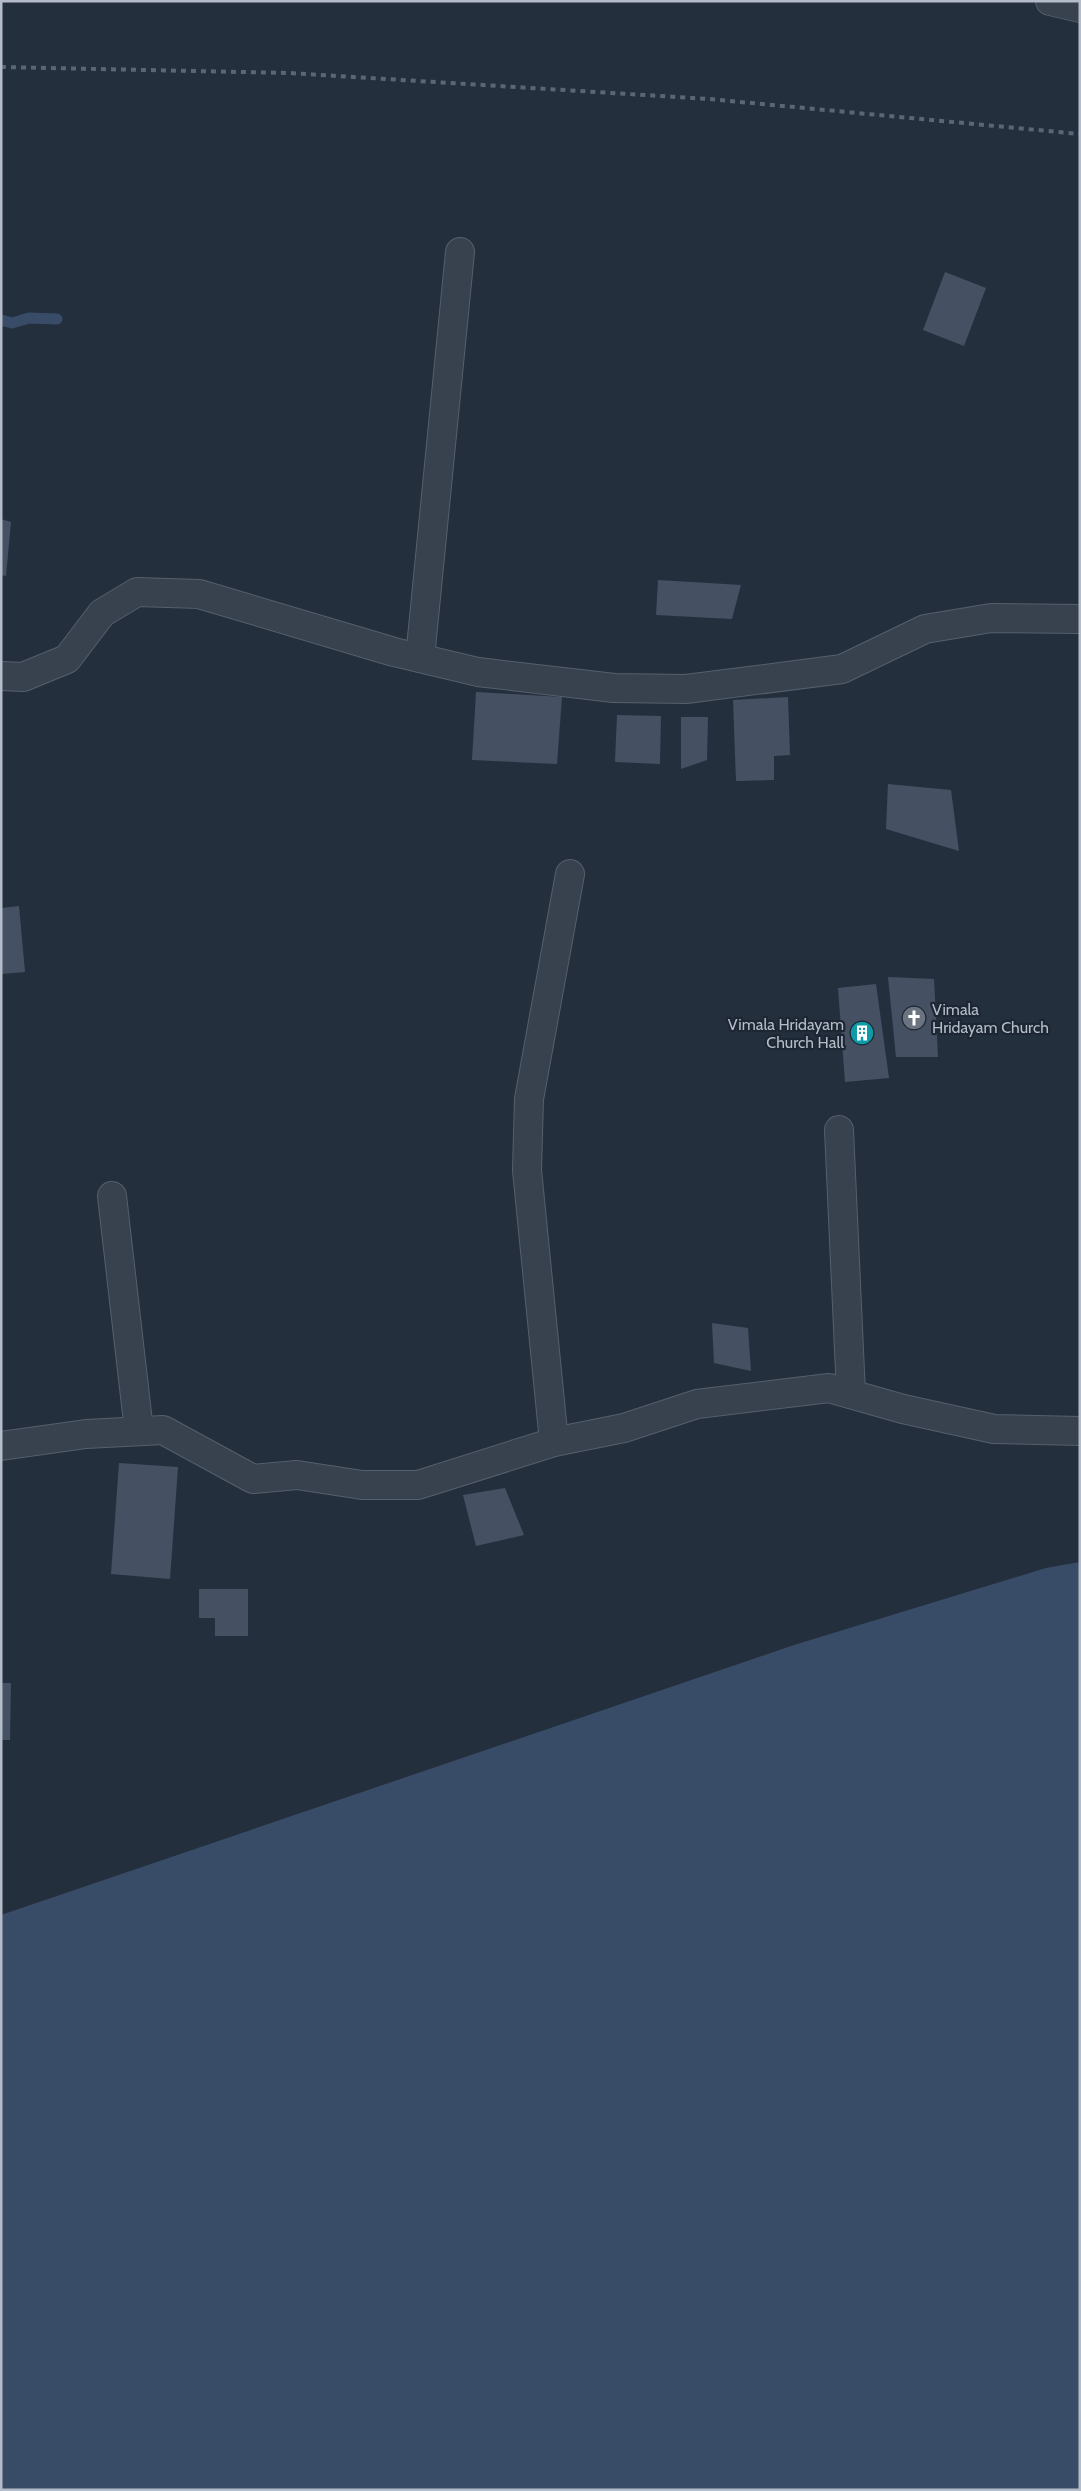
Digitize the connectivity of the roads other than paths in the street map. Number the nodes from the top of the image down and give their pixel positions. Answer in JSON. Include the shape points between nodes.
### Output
{"nodes":[{"id":1,"x":1050,"y":1,"type":"edge"},
{"id":2,"x":1080,"y":8,"type":"edge"},
{"id":3,"x":460,"y":252,"type":"dead end"},
{"id":4,"x":1080,"y":619,"type":"edge"},
{"id":5,"x":420,"y":658,"type":"junction"},
{"id":6,"x":1,"y":676,"type":"edge"},
{"id":7,"x":570,"y":874,"type":"dead end"},
{"id":8,"x":839,"y":1130,"type":"dead end"},
{"id":9,"x":112,"y":1196,"type":"dead end"},
{"id":10,"x":851,"y":1394,"type":"junction"},
{"id":11,"x":1080,"y":1430,"type":"edge"},
{"id":12,"x":139,"y":1431,"type":"junction"},
{"id":13,"x":554,"y":1442,"type":"junction"},
{"id":14,"x":1,"y":1446,"type":"edge"}],
"edges":[{"from":1,"to":2,"type":"street"},
{"from":3,"to":5,"type":"street"},
{"from":4,"to":5,"type":"street","via":[[991,618],[925,629],[842,669],[686,689],[614,688],[478,672]]},
{"from":5,"to":6,"type":"street","via":[[199,594],[137,592],[102,612],[66,659],[23,677]]},
{"from":7,"to":13,"type":"street","via":[[529,1099],[527,1170]]},
{"from":8,"to":10,"type":"street"},
{"from":9,"to":12,"type":"street"},
{"from":10,"to":11,"type":"street","via":[[994,1429]]},
{"from":10,"to":13,"type":"street","via":[[829,1388],[697,1404],[624,1428]]},
{"from":12,"to":13,"type":"street","via":[[163,1430],[253,1479],[297,1475],[362,1485],[418,1485]]},
{"from":12,"to":14,"type":"street","via":[[86,1434]]}]}
